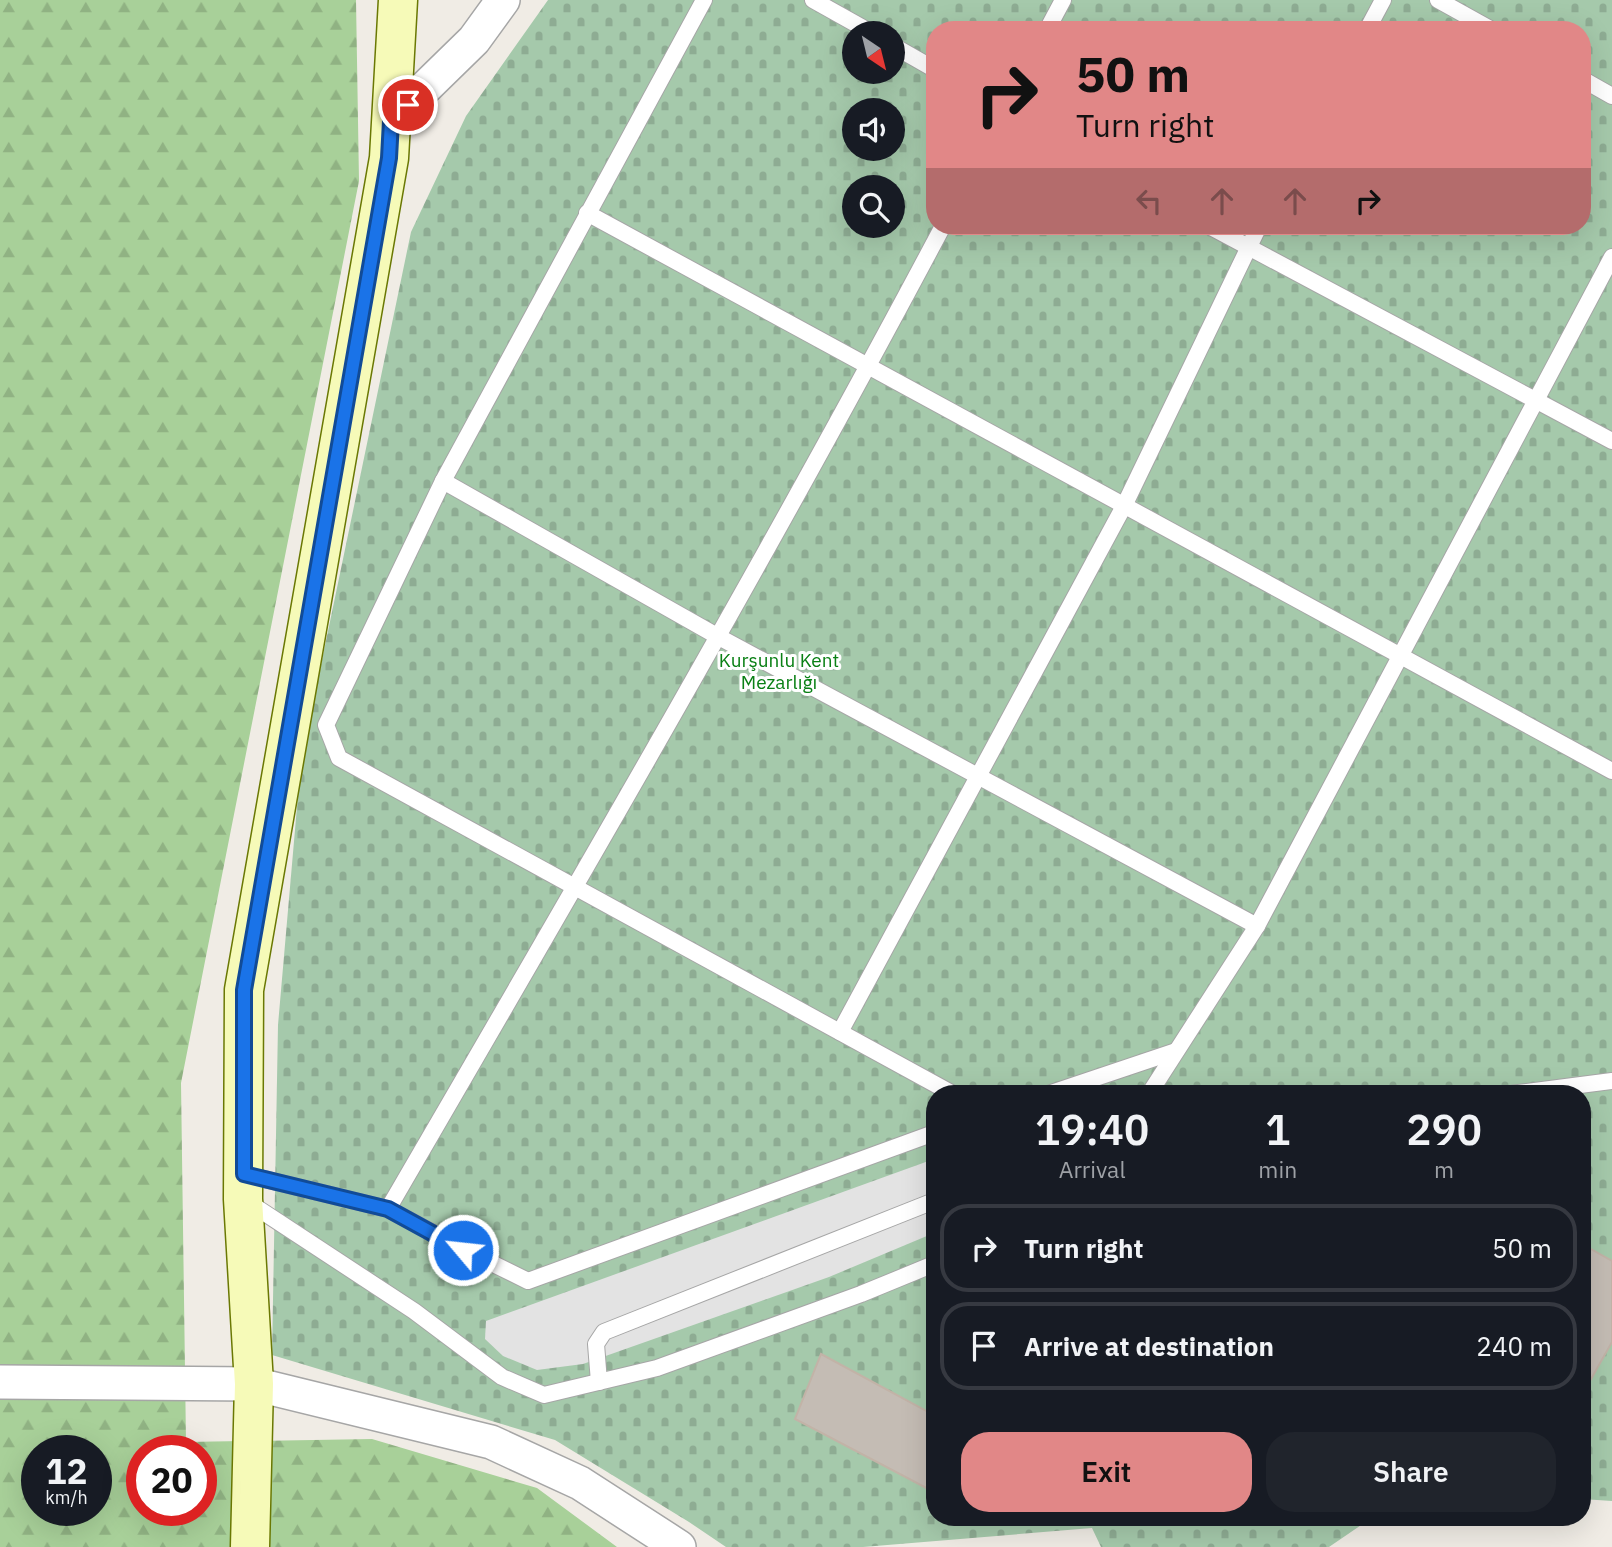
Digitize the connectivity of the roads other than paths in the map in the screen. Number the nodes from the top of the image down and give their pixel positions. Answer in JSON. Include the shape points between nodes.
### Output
{"nodes":[{"id":1,"x":398,"y":0,"type":"edge"},
{"id":2,"x":503,"y":0,"type":"edge"},
{"id":3,"x":704,"y":0,"type":"edge"},
{"id":4,"x":813,"y":0,"type":"edge"},
{"id":5,"x":1063,"y":0,"type":"edge"},
{"id":6,"x":1383,"y":0,"type":"edge"},
{"id":7,"x":1438,"y":0,"type":"edge"},
{"id":8,"x":851,"y":21,"type":"edge"},
{"id":9,"x":1052,"y":21,"type":"edge"},
{"id":10,"x":1372,"y":21,"type":"edge"},
{"id":11,"x":1476,"y":21,"type":"edge"},
{"id":12,"x":905,"y":52,"type":"edge"},
{"id":13,"x":926,"y":64,"type":"edge"},
{"id":14,"x":1591,"y":84,"type":"edge"},
{"id":15,"x":1612,"y":96,"type":"edge"},
{"id":16,"x":391,"y":121,"type":"junction"},
{"id":17,"x":587,"y":213,"type":"junction"},
{"id":18,"x":938,"y":235,"type":"edge"},
{"id":19,"x":1225,"y":235,"type":"edge"},
{"id":20,"x":1254,"y":235,"type":"edge"},
{"id":21,"x":1247,"y":248,"type":"junction"},
{"id":22,"x":1612,"y":257,"type":"edge"},
{"id":23,"x":868,"y":366,"type":"junction"},
{"id":24,"x":1538,"y":400,"type":"junction"},
{"id":25,"x":1612,"y":441,"type":"edge"},
{"id":26,"x":443,"y":481,"type":"junction"},
{"id":27,"x":1124,"y":506,"type":"junction"},
{"id":28,"x":717,"y":636,"type":"junction"},
{"id":29,"x":1401,"y":656,"type":"junction"},
{"id":30,"x":1612,"y":771,"type":"edge"},
{"id":31,"x":978,"y":776,"type":"junction"},
{"id":32,"x":575,"y":887,"type":"junction"},
{"id":33,"x":1257,"y":926,"type":"junction"},
{"id":34,"x":840,"y":1032,"type":"junction"},
{"id":35,"x":1176,"y":1051,"type":"junction"},
{"id":36,"x":1612,"y":1081,"type":"edge"},
{"id":37,"x":937,"y":1085,"type":"edge"},
{"id":38,"x":1075,"y":1085,"type":"edge"},
{"id":39,"x":1155,"y":1085,"type":"edge"},
{"id":40,"x":1581,"y":1085,"type":"edge"},
{"id":41,"x":926,"y":1136,"type":"edge"},
{"id":42,"x":244,"y":1186,"type":"junction"},
{"id":43,"x":926,"y":1204,"type":"edge"},
{"id":44,"x":388,"y":1209,"type":"junction"},
{"id":45,"x":926,"y":1267,"type":"edge"},
{"id":46,"x":0,"y":1382,"type":"edge"},
{"id":47,"x":599,"y":1382,"type":"junction"},
{"id":48,"x":254,"y":1384,"type":"junction"},
{"id":49,"x":250,"y":1547,"type":"edge"},
{"id":50,"x":679,"y":1547,"type":"edge"}],
"edges":[{"from":1,"to":16,"type":"street"},
{"from":2,"to":16,"type":"street","via":[[474,40]]},
{"from":3,"to":17,"type":"lane"},
{"from":4,"to":8,"type":"lane"},
{"from":5,"to":9,"type":"lane"},
{"from":6,"to":10,"type":"lane"},
{"from":7,"to":11,"type":"lane"},
{"from":12,"to":13,"type":"lane"},
{"from":14,"to":15,"type":"lane"},
{"from":16,"to":42,"type":"street","via":[[387,172],[244,990]]},
{"from":17,"to":23,"type":"lane"},
{"from":17,"to":26,"type":"lane"},
{"from":18,"to":23,"type":"lane"},
{"from":19,"to":21,"type":"lane"},
{"from":20,"to":21,"type":"lane"},
{"from":21,"to":24,"type":"lane"},
{"from":21,"to":27,"type":"lane"},
{"from":22,"to":24,"type":"lane"},
{"from":23,"to":27,"type":"lane"},
{"from":23,"to":28,"type":"lane"},
{"from":24,"to":25,"type":"lane"},
{"from":24,"to":29,"type":"lane"},
{"from":26,"to":28,"type":"lane"},
{"from":26,"to":32,"type":"lane","via":[[326,725],[339,758]]},
{"from":27,"to":29,"type":"lane"},
{"from":27,"to":31,"type":"lane"},
{"from":28,"to":31,"type":"lane"},
{"from":28,"to":32,"type":"lane"},
{"from":29,"to":30,"type":"lane"},
{"from":29,"to":33,"type":"lane"},
{"from":31,"to":33,"type":"lane"},
{"from":31,"to":34,"type":"lane"},
{"from":32,"to":34,"type":"lane"},
{"from":32,"to":44,"type":"lane"},
{"from":33,"to":35,"type":"lane"},
{"from":34,"to":37,"type":"lane"},
{"from":35,"to":38,"type":"lane"},
{"from":35,"to":39,"type":"lane"},
{"from":36,"to":40,"type":"lane"},
{"from":41,"to":44,"type":"lane","via":[[528,1281]]},
{"from":42,"to":44,"type":"lane"},
{"from":42,"to":47,"type":"lane","via":[[502,1377],[544,1395]]},
{"from":42,"to":48,"type":"street"},
{"from":43,"to":47,"type":"lane","via":[[604,1332],[596,1344]]},
{"from":45,"to":47,"type":"lane","via":[[657,1368]]},
{"from":46,"to":48,"type":"street"},
{"from":48,"to":49,"type":"street"},
{"from":48,"to":50,"type":"street","via":[[491,1442],[580,1483]]}]}
